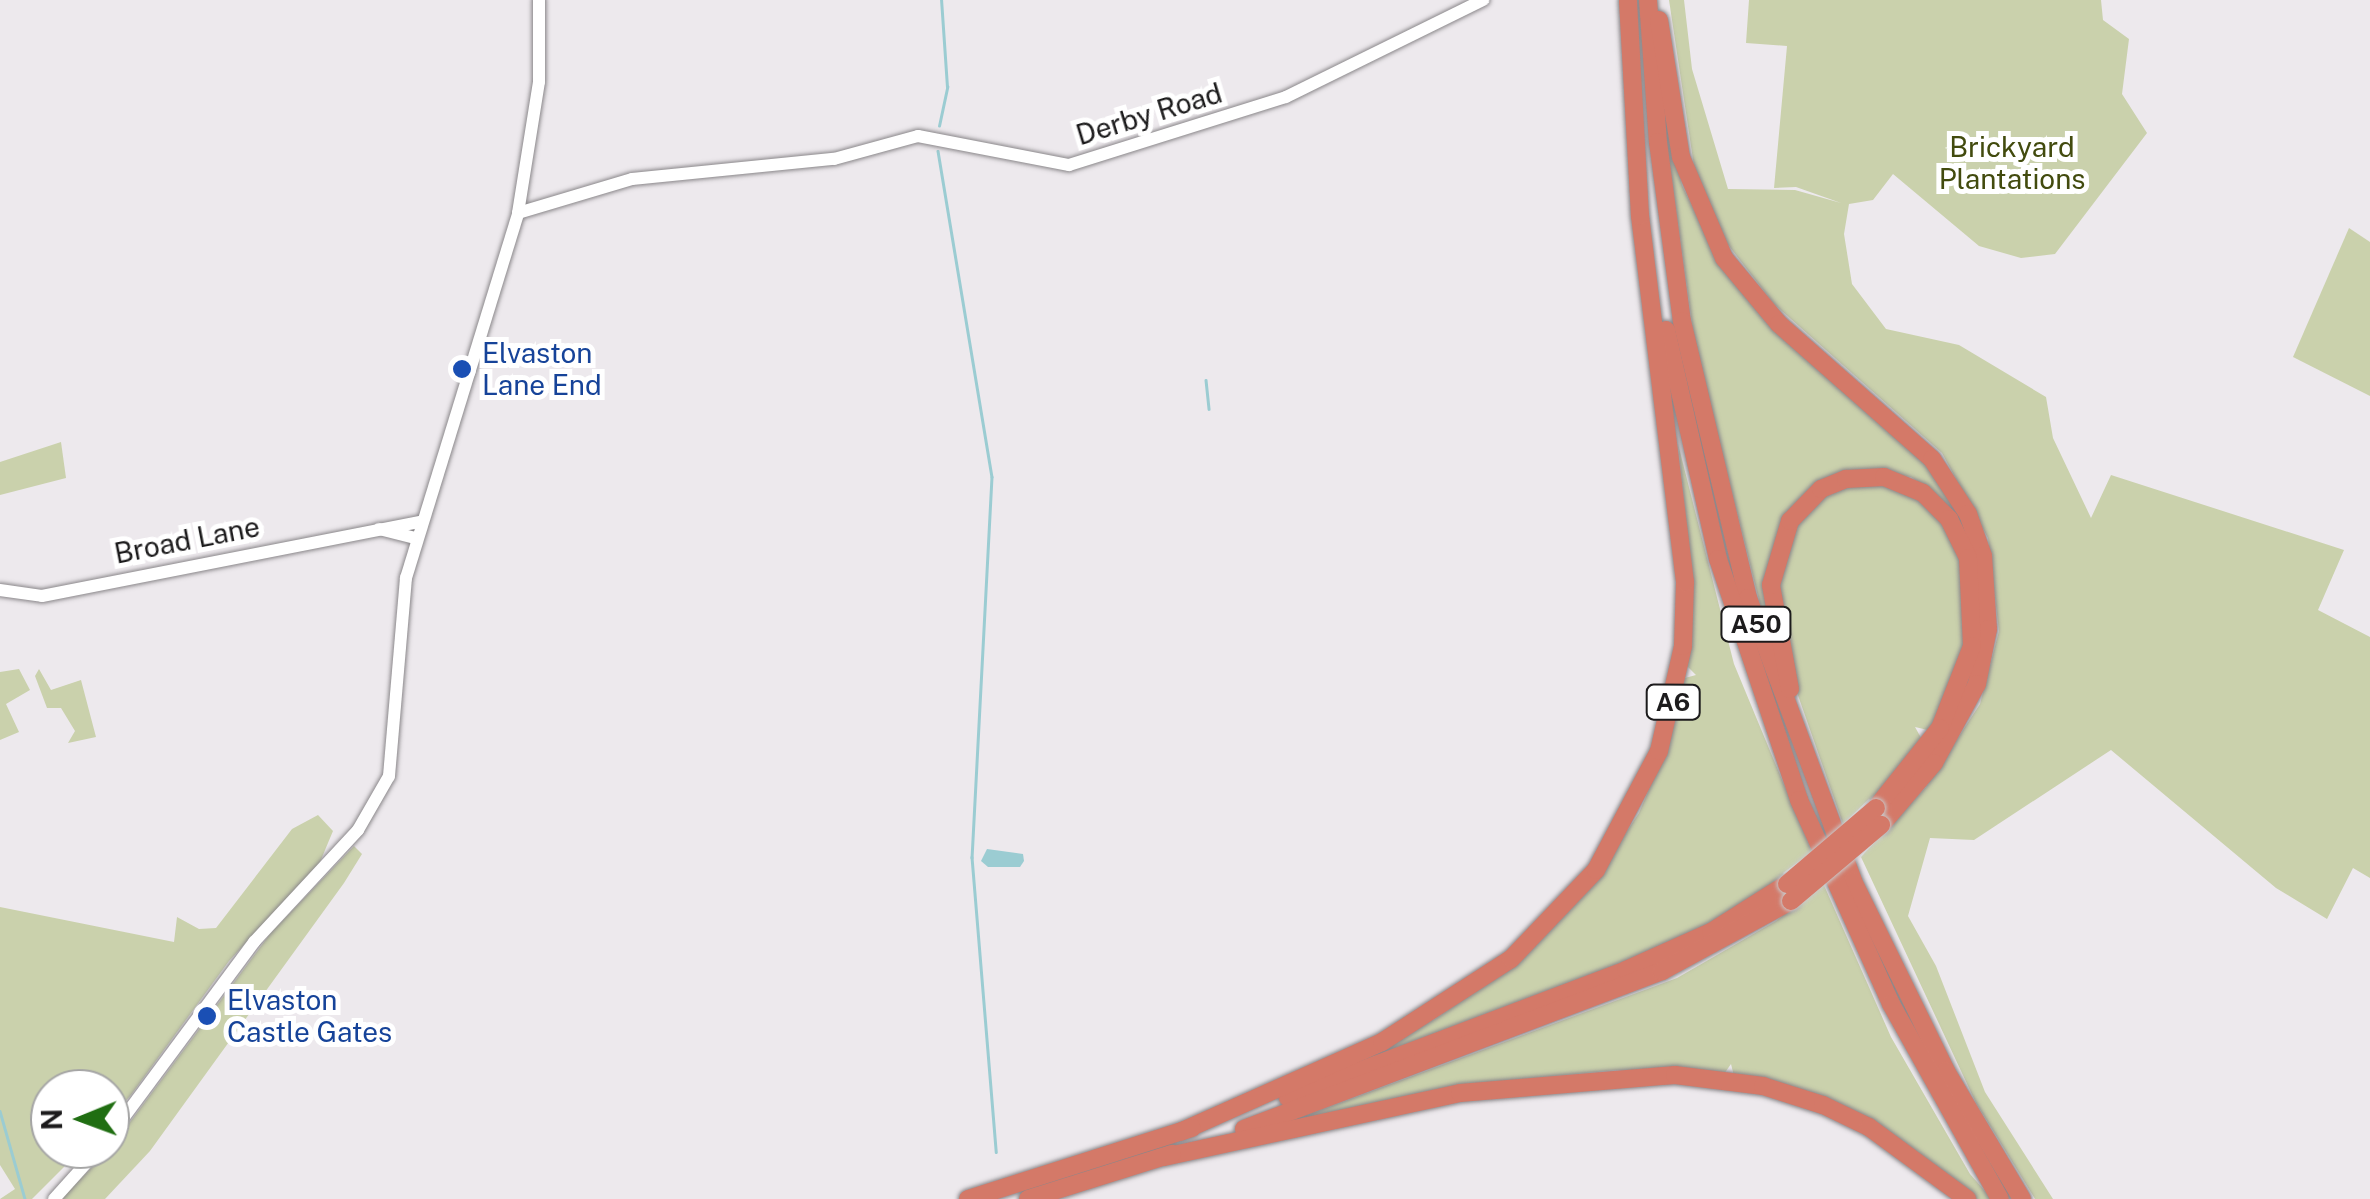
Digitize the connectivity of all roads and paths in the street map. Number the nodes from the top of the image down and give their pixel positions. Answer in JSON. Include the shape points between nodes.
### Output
{"nodes":[{"id":1,"x":539,"y":0,"type":"edge"},
{"id":2,"x":1483,"y":0,"type":"edge"},
{"id":3,"x":1628,"y":0,"type":"edge"},
{"id":4,"x":1648,"y":0,"type":"edge"},
{"id":5,"x":1657,"y":0,"type":"edge"},
{"id":6,"x":1628,"y":22,"type":"junction"},
{"id":7,"x":518,"y":214,"type":"junction"},
{"id":8,"x":420,"y":522,"type":"junction"},
{"id":9,"x":372,"y":528,"type":"junction"},
{"id":10,"x":415,"y":538,"type":"junction"},
{"id":11,"x":6,"y":592,"type":"edge"},
{"id":12,"x":1878,"y":816,"type":"junction"},
{"id":13,"x":1832,"y":834,"type":"junction"},
{"id":14,"x":1789,"y":893,"type":"junction"},
{"id":15,"x":130,"y":1109,"type":"edge"},
{"id":16,"x":1180,"y":1132,"type":"junction"},
{"id":17,"x":1164,"y":1158,"type":"junction"},
{"id":18,"x":82,"y":1169,"type":"edge"},
{"id":19,"x":54,"y":1199,"type":"edge"},
{"id":20,"x":968,"y":1199,"type":"edge"},
{"id":21,"x":1028,"y":1199,"type":"edge"},
{"id":22,"x":1967,"y":1199,"type":"edge"},
{"id":23,"x":2000,"y":1199,"type":"edge"},
{"id":24,"x":2022,"y":1199,"type":"edge"}],
"edges":[{"from":1,"to":7,"type":"main road","via":[[540,82]]},
{"from":2,"to":7,"type":"main road","name":"Derby Road","via":[[1286,97],[1069,164],[918,136],[834,159],[644,176]]},
{"from":3,"to":6,"type":"highway","number":"A50"},
{"from":4,"to":13,"type":"highway","number":"A50","via":[[1664,194],[1704,432],[1762,642]]},
{"from":5,"to":12,"type":"highway","via":[[1678,144],[1712,238],[1768,313],[1932,459],[1968,514],[1983,556],[1988,629],[1977,684],[1950,740]]},
{"from":6,"to":16,"type":"highway","number":"A6","via":[[1640,216],[1685,582],[1676,687],[1646,783],[1596,870],[1512,959],[1367,1050]]},
{"from":6,"to":23,"type":"highway","number":"A50","via":[[1670,352],[1693,464],[1749,663],[1856,931],[1926,1073]]},
{"from":7,"to":8,"type":"main road"},
{"from":8,"to":9,"type":"main road","name":"Broad Lane"},
{"from":8,"to":10,"type":"main road"},
{"from":9,"to":10,"type":"main road","name":"Broad Lane"},
{"from":9,"to":11,"type":"main road","name":"Broad Lane","via":[[42,596]]},
{"from":10,"to":15,"type":"main road","via":[[400,612],[395,739],[382,792],[358,830],[254,942]]},
{"from":12,"to":13,"type":"highway","via":[[1955,700],[1972,646],[1975,603],[1968,558],[1944,512],[1901,481],[1866,476],[1835,482],[1802,504],[1784,530],[1772,568],[1779,652]]},
{"from":12,"to":14,"type":"highway","bridge":true},
{"from":13,"to":24,"type":"highway","number":"A50","via":[[1911,1003]]},
{"from":14,"to":16,"type":"highway","via":[[1562,996]]},
{"from":14,"to":17,"type":"highway","via":[[1702,953]]},
{"from":16,"to":20,"type":"highway","number":"A6"},
{"from":17,"to":21,"type":"highway"},
{"from":17,"to":22,"type":"highway","via":[[1460,1093],[1587,1078],[1696,1076],[1762,1086],[1835,1110]]},
{"from":18,"to":19,"type":"main road"}]}
